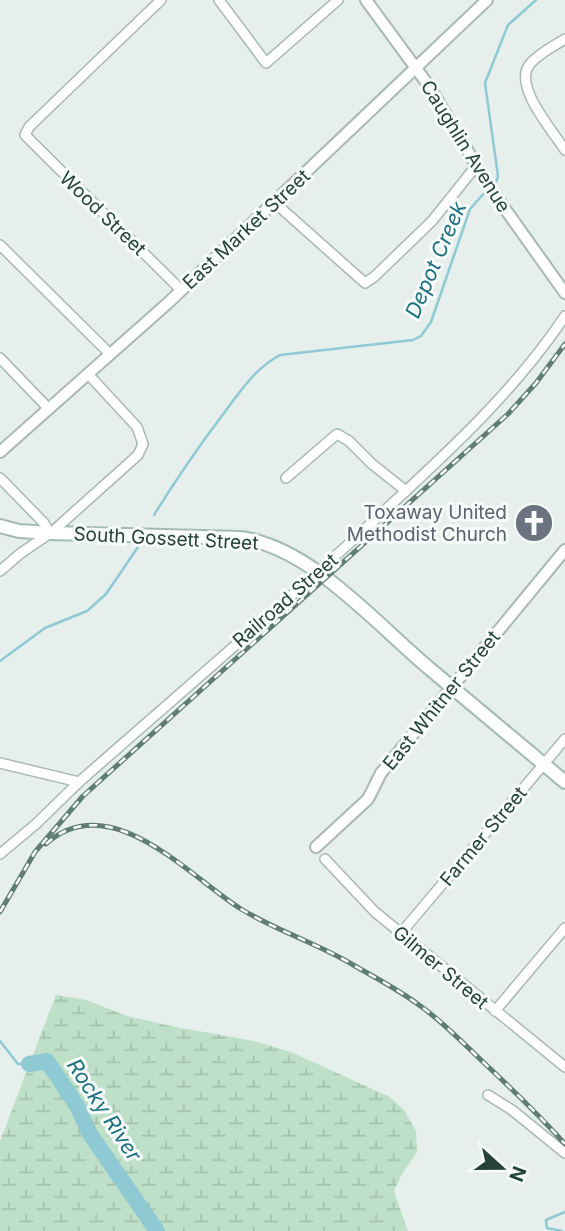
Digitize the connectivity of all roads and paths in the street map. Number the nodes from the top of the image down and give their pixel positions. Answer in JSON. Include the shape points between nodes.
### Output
{"nodes":[{"id":1,"x":160,"y":0,"type":"edge"},
{"id":2,"x":219,"y":0,"type":"edge"},
{"id":3,"x":338,"y":0,"type":"edge"},
{"id":4,"x":366,"y":0,"type":"edge"},
{"id":5,"x":486,"y":0,"type":"edge"},
{"id":6,"x":565,"y":39,"type":"edge"},
{"id":7,"x":416,"y":68,"type":"junction"},
{"id":8,"x":565,"y":150,"type":"edge"},
{"id":9,"x":476,"y":166,"type":"junction"},
{"id":10,"x":274,"y":202,"type":"junction"},
{"id":11,"x":0,"y":245,"type":"edge"},
{"id":12,"x":181,"y":290,"type":"junction"},
{"id":13,"x":565,"y":293,"type":"edge"},
{"id":14,"x":565,"y":316,"type":"edge"},
{"id":15,"x":110,"y":354,"type":"junction"},
{"id":16,"x":0,"y":358,"type":"edge"},
{"id":17,"x":88,"y":374,"type":"junction"},
{"id":18,"x":49,"y":409,"type":"junction"},
{"id":19,"x":0,"y":452,"type":"edge"},
{"id":20,"x":0,"y":478,"type":"edge"},
{"id":21,"x":286,"y":478,"type":"dead end"},
{"id":22,"x":406,"y":491,"type":"junction"},
{"id":23,"x":0,"y":526,"type":"edge"},
{"id":24,"x":50,"y":533,"type":"junction"},
{"id":25,"x":565,"y":550,"type":"edge"},
{"id":26,"x":0,"y":571,"type":"edge"},
{"id":27,"x":318,"y":573,"type":"junction"},
{"id":28,"x":450,"y":686,"type":"junction"},
{"id":29,"x":565,"y":739,"type":"edge"},
{"id":30,"x":0,"y":763,"type":"edge"},
{"id":31,"x":544,"y":764,"type":"junction"},
{"id":32,"x":79,"y":782,"type":"junction"},
{"id":33,"x":565,"y":782,"type":"edge"},
{"id":34,"x":316,"y":847,"type":"dead end"},
{"id":35,"x":0,"y":854,"type":"edge"},
{"id":36,"x":325,"y":859,"type":"dead end"},
{"id":37,"x":565,"y":928,"type":"edge"},
{"id":38,"x":401,"y":933,"type":"junction"},
{"id":39,"x":495,"y":1011,"type":"junction"},
{"id":40,"x":565,"y":1067,"type":"edge"},
{"id":41,"x":488,"y":1095,"type":"dead end"},
{"id":42,"x":564,"y":1149,"type":"edge"}],
"edges":[{"from":1,"to":12,"type":"street","name":"Wood Street","via":[[25,135]]},
{"from":2,"to":3,"type":"street","via":[[266,63]]},
{"from":4,"to":7,"type":"street","name":"Caughlin Avenue"},
{"from":5,"to":7,"type":"street","name":"East Market Street"},
{"from":6,"to":8,"type":"street","via":[[530,63],[524,83]]},
{"from":7,"to":9,"type":"street","name":"Caughlin Avenue"},
{"from":7,"to":10,"type":"street","name":"East Market Street"},
{"from":9,"to":10,"type":"street","via":[[432,221],[365,283]]},
{"from":9,"to":13,"type":"street","name":"Caughlin Avenue"},
{"from":10,"to":12,"type":"street","name":"East Market Street"},
{"from":11,"to":15,"type":"street"},
{"from":12,"to":15,"type":"street","name":"East Market Street"},
{"from":14,"to":22,"type":"street","name":"Railroad Street","via":[[498,401]]},
{"from":15,"to":17,"type":"street","name":"East Market Street"},
{"from":16,"to":18,"type":"street"},
{"from":17,"to":18,"type":"street","name":"East Market Street"},
{"from":17,"to":24,"type":"street","via":[[137,427],[143,444],[138,455]]},
{"from":18,"to":19,"type":"street","name":"East Market Street"},
{"from":20,"to":24,"type":"street"},
{"from":21,"to":22,"type":"street","via":[[337,434]]},
{"from":22,"to":27,"type":"street","name":"Railroad Street"},
{"from":23,"to":24,"type":"main road","name":"South Gossett Street"},
{"from":24,"to":26,"type":"street"},
{"from":24,"to":27,"type":"main road","name":"South Gossett Street","via":[[253,540],[280,548]]},
{"from":25,"to":28,"type":"street","name":"East Whitner Street"},
{"from":27,"to":28,"type":"main road","name":"South Gossett Street"},
{"from":27,"to":32,"type":"street","name":"Railroad Street"},
{"from":28,"to":31,"type":"main road","name":"South Gossett Street"},
{"from":28,"to":34,"type":"street","name":"East Whitner Street","via":[[381,773],[368,799]]},
{"from":29,"to":31,"type":"street","name":"Farmer Street"},
{"from":30,"to":32,"type":"street"},
{"from":31,"to":33,"type":"main road","name":"South Gossett Street"},
{"from":31,"to":38,"type":"street","name":"Farmer Street"},
{"from":32,"to":35,"type":"street","name":"Railroad Street"},
{"from":36,"to":38,"type":"street","name":"Gilmer Street"},
{"from":37,"to":39,"type":"street"},
{"from":38,"to":39,"type":"street","name":"Gilmer Street"},
{"from":39,"to":40,"type":"street","name":"Gilmer Street"},
{"from":41,"to":42,"type":"street"}]}
